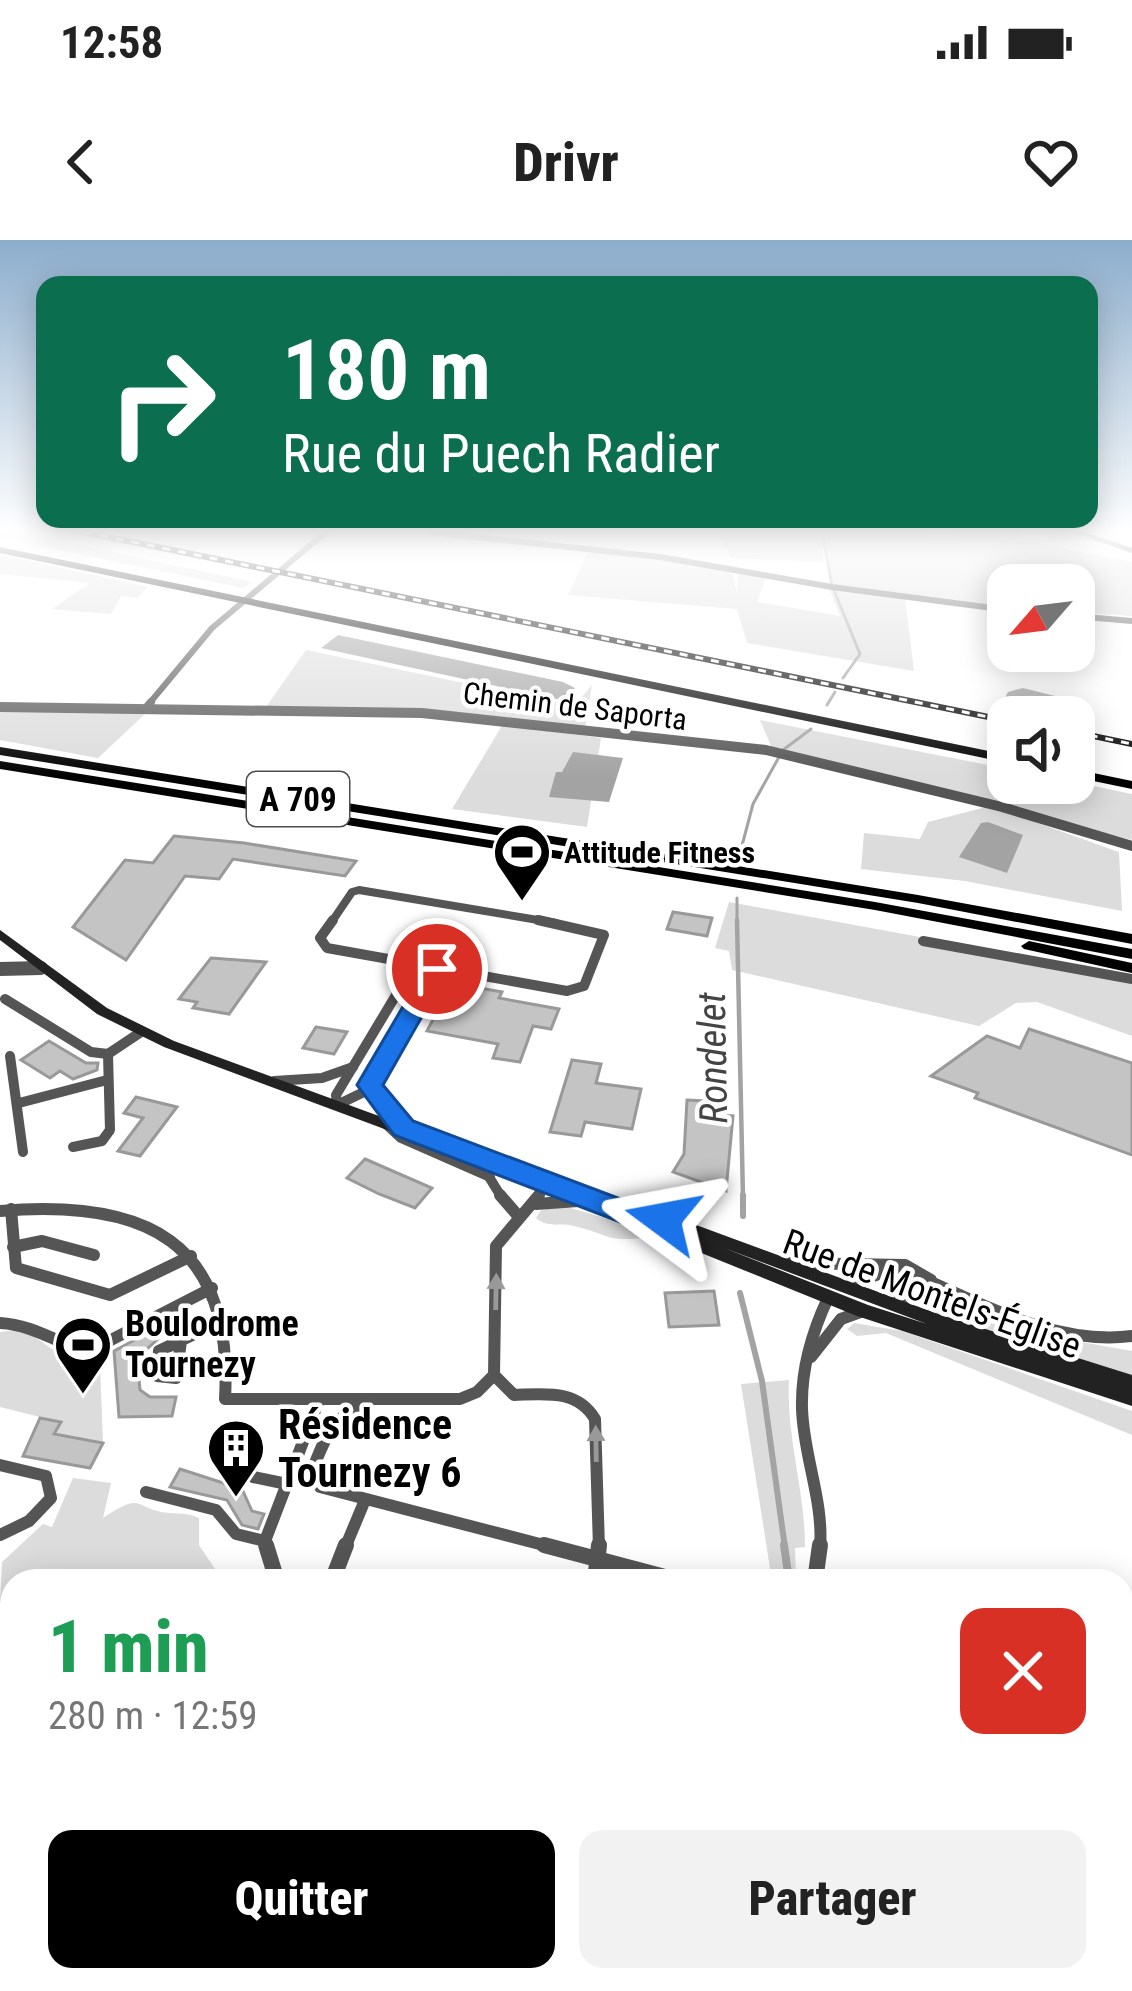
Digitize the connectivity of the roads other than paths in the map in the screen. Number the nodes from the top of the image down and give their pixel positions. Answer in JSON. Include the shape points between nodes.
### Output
{"nodes":[{"id":1,"x":229,"y":614,"type":"edge"},
{"id":2,"x":324,"y":614,"type":"edge"},
{"id":3,"x":328,"y":614,"type":"edge"},
{"id":4,"x":1095,"y":618,"type":"edge"},
{"id":5,"x":1132,"y":624,"type":"edge"},
{"id":6,"x":0,"y":707,"type":"edge"},
{"id":7,"x":145,"y":709,"type":"junction"},
{"id":8,"x":987,"y":746,"type":"edge"},
{"id":9,"x":0,"y":751,"type":"edge"},
{"id":10,"x":987,"y":755,"type":"edge"},
{"id":11,"x":0,"y":765,"type":"edge"},
{"id":12,"x":1095,"y":767,"type":"edge"},
{"id":13,"x":1132,"y":775,"type":"edge"},
{"id":14,"x":1095,"y":777,"type":"edge"},
{"id":15,"x":1132,"y":785,"type":"edge"},
{"id":16,"x":1132,"y":846,"type":"edge"},
{"id":17,"x":755,"y":886,"type":"junction"},
{"id":18,"x":918,"y":899,"type":"junction"},
{"id":19,"x":1132,"y":928,"type":"edge"},
{"id":20,"x":0,"y":934,"type":"edge"},
{"id":21,"x":1132,"y":939,"type":"edge"},
{"id":22,"x":923,"y":941,"type":"dead end"},
{"id":23,"x":19,"y":949,"type":"junction"},
{"id":24,"x":1132,"y":954,"type":"edge"},
{"id":25,"x":414,"y":965,"type":"junction"},
{"id":26,"x":0,"y":967,"type":"edge"},
{"id":27,"x":41,"y":968,"type":"junction"},
{"id":28,"x":1132,"y":968,"type":"edge"},
{"id":29,"x":437,"y":969,"type":"junction"},
{"id":30,"x":1132,"y":979,"type":"edge"},
{"id":31,"x":4,"y":999,"type":"dead end"},
{"id":32,"x":141,"y":1032,"type":"junction"},
{"id":33,"x":109,"y":1054,"type":"junction"},
{"id":34,"x":10,"y":1056,"type":"dead end"},
{"id":35,"x":356,"y":1066,"type":"junction"},
{"id":36,"x":107,"y":1080,"type":"junction"},
{"id":37,"x":274,"y":1081,"type":"junction"},
{"id":38,"x":370,"y":1085,"type":"junction"},
{"id":39,"x":19,"y":1103,"type":"junction"},
{"id":40,"x":337,"y":1106,"type":"junction"},
{"id":41,"x":384,"y":1122,"type":"junction"},
{"id":42,"x":404,"y":1128,"type":"junction"},
{"id":43,"x":73,"y":1148,"type":"dead end"},
{"id":44,"x":23,"y":1152,"type":"dead end"},
{"id":45,"x":477,"y":1158,"type":"junction"},
{"id":46,"x":490,"y":1177,"type":"junction"},
{"id":47,"x":526,"y":1177,"type":"junction"},
{"id":48,"x":544,"y":1184,"type":"junction"},
{"id":49,"x":499,"y":1192,"type":"junction"},
{"id":50,"x":592,"y":1200,"type":"junction"},
{"id":51,"x":536,"y":1204,"type":"junction"},
{"id":52,"x":6,"y":1210,"type":"edge"},
{"id":53,"x":519,"y":1217,"type":"junction"},
{"id":54,"x":646,"y":1220,"type":"junction"},
{"id":55,"x":13,"y":1247,"type":"junction"},
{"id":56,"x":94,"y":1255,"type":"dead end"},
{"id":57,"x":191,"y":1256,"type":"junction"},
{"id":58,"x":732,"y":1256,"type":"junction"},
{"id":59,"x":789,"y":1263,"type":"junction"},
{"id":60,"x":912,"y":1274,"type":"junction"},
{"id":61,"x":934,"y":1282,"type":"junction"},
{"id":62,"x":844,"y":1285,"type":"junction"},
{"id":63,"x":212,"y":1288,"type":"junction"},
{"id":64,"x":828,"y":1298,"type":"junction"},
{"id":65,"x":908,"y":1309,"type":"junction"},
{"id":66,"x":863,"y":1311,"type":"junction"},
{"id":67,"x":223,"y":1320,"type":"junction"},
{"id":68,"x":0,"y":1323,"type":"edge"},
{"id":69,"x":1132,"y":1336,"type":"edge"},
{"id":70,"x":181,"y":1341,"type":"dead end"},
{"id":71,"x":811,"y":1357,"type":"junction"},
{"id":72,"x":494,"y":1375,"type":"junction"},
{"id":73,"x":1132,"y":1383,"type":"edge"},
{"id":74,"x":1132,"y":1398,"type":"edge"},
{"id":75,"x":319,"y":1400,"type":"junction"},
{"id":76,"x":374,"y":1400,"type":"junction"},
{"id":77,"x":0,"y":1466,"type":"edge"},
{"id":78,"x":253,"y":1477,"type":"dead end"},
{"id":79,"x":287,"y":1484,"type":"junction"},
{"id":80,"x":146,"y":1492,"type":"dead end"},
{"id":81,"x":364,"y":1500,"type":"junction"},
{"id":82,"x":0,"y":1535,"type":"edge"},
{"id":83,"x":265,"y":1541,"type":"junction"},
{"id":84,"x":599,"y":1561,"type":"junction"},
{"id":85,"x":273,"y":1569,"type":"edge"},
{"id":86,"x":337,"y":1569,"type":"edge"},
{"id":87,"x":597,"y":1569,"type":"edge"},
{"id":88,"x":631,"y":1569,"type":"edge"},
{"id":89,"x":817,"y":1569,"type":"edge"}],
"edges":[{"from":1,"to":7,"type":"street"},
{"from":2,"to":10,"type":"highway"},
{"from":3,"to":8,"type":"highway"},
{"from":4,"to":5,"type":"street"},
{"from":6,"to":7,"type":"street","name":"Chemin de Saporta"},
{"from":7,"to":16,"type":"street","name":"Chemin de Saporta","via":[[444,714],[766,750]]},
{"from":9,"to":18,"type":"highway","number":"A 709"},
{"from":11,"to":17,"type":"highway","number":"A 709"},
{"from":12,"to":13,"type":"highway"},
{"from":14,"to":15,"type":"highway"},
{"from":17,"to":24,"type":"highway","number":"A 709"},
{"from":17,"to":28,"type":"highway"},
{"from":18,"to":19,"type":"highway"},
{"from":18,"to":21,"type":"highway","number":"A 709"},
{"from":20,"to":23,"type":"main road","name":"Rue de Montels-Église"},
{"from":22,"to":30,"type":"street"},
{"from":23,"to":26,"type":"street"},
{"from":23,"to":27,"type":"main road","name":"Rue de Montels-Église"},
{"from":25,"to":29,"type":"street"},
{"from":25,"to":29,"type":"street","via":[[327,948],[320,938],[359,890],[604,934],[577,990]]},
{"from":25,"to":35,"type":"street"},
{"from":26,"to":27,"type":"street"},
{"from":27,"to":32,"type":"main road","name":"Rue de Montels-Église"},
{"from":29,"to":38,"type":"street"},
{"from":31,"to":33,"type":"street","via":[[91,1052]]},
{"from":32,"to":33,"type":"street"},
{"from":32,"to":37,"type":"main road","name":"Rue de Montels-Église"},
{"from":33,"to":36,"type":"street"},
{"from":34,"to":39,"type":"street"},
{"from":35,"to":37,"type":"street"},
{"from":35,"to":40,"type":"street"},
{"from":36,"to":39,"type":"street"},
{"from":36,"to":43,"type":"street","via":[[110,1130],[102,1141]]},
{"from":37,"to":40,"type":"main road","name":"Rue de Montels-Église"},
{"from":38,"to":40,"type":"street"},
{"from":38,"to":42,"type":"street"},
{"from":39,"to":44,"type":"street"},
{"from":40,"to":41,"type":"main road","name":"Rue de Montels-Église"},
{"from":41,"to":42,"type":"main road","name":"Rue de Montels-Église"},
{"from":41,"to":46,"type":"street","name":"Rue de Montels-Église","via":[[401,1138]]},
{"from":42,"to":45,"type":"main road","name":"Rue de Montels-Église"},
{"from":45,"to":46,"type":"street"},
{"from":45,"to":47,"type":"main road","name":"Rue de Montels-Église"},
{"from":46,"to":49,"type":"street"},
{"from":47,"to":48,"type":"main road","name":"Rue de Montels-Église"},
{"from":47,"to":49,"type":"street"},
{"from":48,"to":50,"type":"main road","name":"Rue de Montels-Église"},
{"from":48,"to":51,"type":"street"},
{"from":49,"to":53,"type":"street"},
{"from":50,"to":51,"type":"street"},
{"from":50,"to":54,"type":"main road","name":"Rue de Montels-Église"},
{"from":51,"to":53,"type":"street"},
{"from":52,"to":55,"type":"street"},
{"from":52,"to":57,"type":"street","via":[[115,1214]]},
{"from":72,"to":53,"type":"street","one_way":true,"via":[[496,1246]]},
{"from":54,"to":58,"type":"main road","name":"Rue de Montels-Église"},
{"from":54,"to":59,"type":"main road","name":"Rue de Montels-Église"},
{"from":55,"to":56,"type":"street","via":[[42,1241]]},
{"from":55,"to":57,"type":"street","via":[[16,1268],[110,1295]]},
{"from":57,"to":63,"type":"street"},
{"from":58,"to":62,"type":"main road","via":[[825,1289]]},
{"from":58,"to":64,"type":"main road","name":"Rue de Montels-Église"},
{"from":59,"to":61,"type":"street","via":[[856,1268],[893,1261]]},
{"from":59,"to":62,"type":"main road","name":"Rue de Montels-Église"},
{"from":60,"to":61,"type":"street"},
{"from":60,"to":62,"type":"street"},
{"from":60,"to":65,"type":"street","via":[[898,1293]]},
{"from":61,"to":69,"type":"street","via":[[1091,1339]]},
{"from":62,"to":65,"type":"main road","name":"Rue de Montels-Église"},
{"from":63,"to":67,"type":"street"},
{"from":63,"to":68,"type":"street","via":[[105,1342],[97,1354],[70,1351],[30,1323]]},
{"from":64,"to":65,"type":"main road"},
{"from":64,"to":66,"type":"main road","name":"Rue de Montels-Église"},
{"from":64,"to":71,"type":"street","via":[[816,1317]]},
{"from":65,"to":73,"type":"main road","name":"Rue de Montels-Église"},
{"from":66,"to":71,"type":"street","via":[[841,1318]]},
{"from":66,"to":74,"type":"main road","name":"Rue de Montels-Église"},
{"from":67,"to":70,"type":"street"},
{"from":67,"to":75,"type":"street","via":[[225,1399]]},
{"from":71,"to":89,"type":"street","via":[[802,1408],[818,1502]]},
{"from":72,"to":76,"type":"street","via":[[460,1399]]},
{"from":84,"to":72,"type":"street","one_way":true,"via":[[590,1408],[571,1395],[514,1395]]},
{"from":75,"to":76,"type":"street"},
{"from":75,"to":79,"type":"street"},
{"from":76,"to":81,"type":"street","via":[[342,1408],[312,1471],[320,1487]]},
{"from":77,"to":82,"type":"street","via":[[46,1476],[51,1498]]},
{"from":78,"to":79,"type":"street"},
{"from":79,"to":83,"type":"street"},
{"from":80,"to":83,"type":"street","via":[[217,1510],[236,1534]]},
{"from":81,"to":84,"type":"street"},
{"from":81,"to":86,"type":"street"},
{"from":83,"to":85,"type":"street"},
{"from":84,"to":87,"type":"street"},
{"from":84,"to":88,"type":"street"}]}
